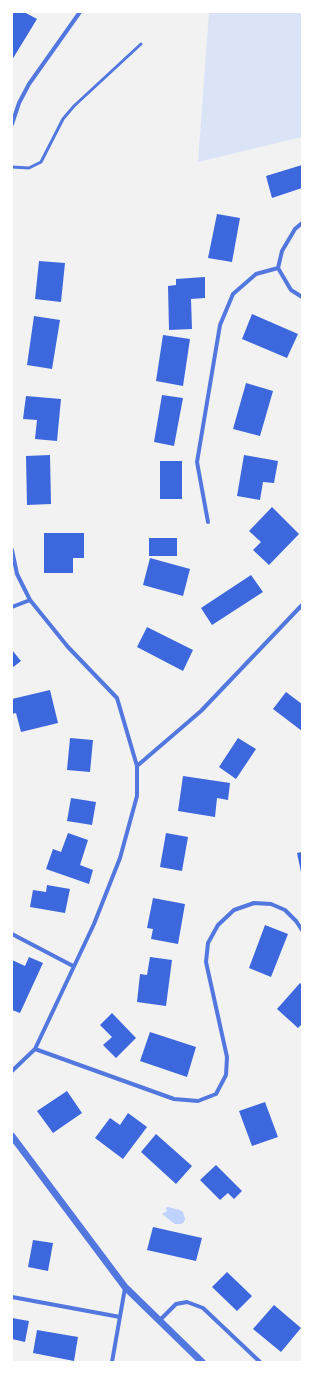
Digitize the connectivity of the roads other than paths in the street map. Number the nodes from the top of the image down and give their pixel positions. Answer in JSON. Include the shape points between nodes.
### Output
{"nodes":[{"id":1,"x":80,"y":12,"type":"edge"},
{"id":2,"x":142,"y":44,"type":"dead end"},
{"id":3,"x":12,"y":124,"type":"edge"},
{"id":4,"x":12,"y":167,"type":"edge"},
{"id":5,"x":302,"y":223,"type":"edge"},
{"id":6,"x":278,"y":268,"type":"junction"},
{"id":7,"x":302,"y":297,"type":"edge"},
{"id":8,"x":208,"y":522,"type":"dead end"},
{"id":9,"x":12,"y":550,"type":"edge"},
{"id":10,"x":30,"y":600,"type":"junction"},
{"id":11,"x":302,"y":605,"type":"edge"},
{"id":12,"x":12,"y":607,"type":"edge"},
{"id":13,"x":137,"y":766,"type":"junction"},
{"id":14,"x":302,"y":930,"type":"edge"},
{"id":15,"x":12,"y":934,"type":"edge"},
{"id":16,"x":73,"y":966,"type":"junction"},
{"id":17,"x":35,"y":1049,"type":"junction"},
{"id":18,"x":12,"y":1071,"type":"edge"},
{"id":19,"x":12,"y":1136,"type":"edge"},
{"id":20,"x":126,"y":1287,"type":"junction"},
{"id":21,"x":12,"y":1297,"type":"edge"},
{"id":22,"x":120,"y":1317,"type":"junction"},
{"id":23,"x":159,"y":1321,"type":"junction"},
{"id":24,"x":112,"y":1362,"type":"edge"},
{"id":25,"x":202,"y":1362,"type":"edge"},
{"id":26,"x":260,"y":1362,"type":"edge"}],
"edges":[{"from":1,"to":3,"type":"street","via":[[29,84],[18,103]]},
{"from":2,"to":4,"type":"lane","via":[[63,118],[41,162],[29,168]]},
{"from":5,"to":6,"type":"street","via":[[295,229],[282,251]]},
{"from":6,"to":7,"type":"street","via":[[291,290]]},
{"from":6,"to":8,"type":"street","via":[[256,274],[233,294],[220,325],[197,462]]},
{"from":9,"to":10,"type":"street","via":[[16,574]]},
{"from":10,"to":12,"type":"street"},
{"from":10,"to":13,"type":"street","via":[[68,647],[116,698]]},
{"from":11,"to":13,"type":"street","via":[[201,712]]},
{"from":13,"to":16,"type":"street","via":[[136,796],[120,858],[94,924]]},
{"from":14,"to":17,"type":"street","via":[[284,910],[271,904],[254,903],[234,910],[218,925],[208,943],[206,962],[227,1057],[226,1075],[216,1094],[198,1101],[174,1099]]},
{"from":15,"to":16,"type":"street"},
{"from":16,"to":17,"type":"street"},
{"from":17,"to":18,"type":"street"},
{"from":19,"to":20,"type":"street"},
{"from":20,"to":22,"type":"street"},
{"from":20,"to":23,"type":"street"},
{"from":21,"to":22,"type":"street"},
{"from":22,"to":24,"type":"street"},
{"from":23,"to":25,"type":"street"},
{"from":23,"to":26,"type":"street","via":[[176,1304],[187,1302],[203,1308]]}]}
